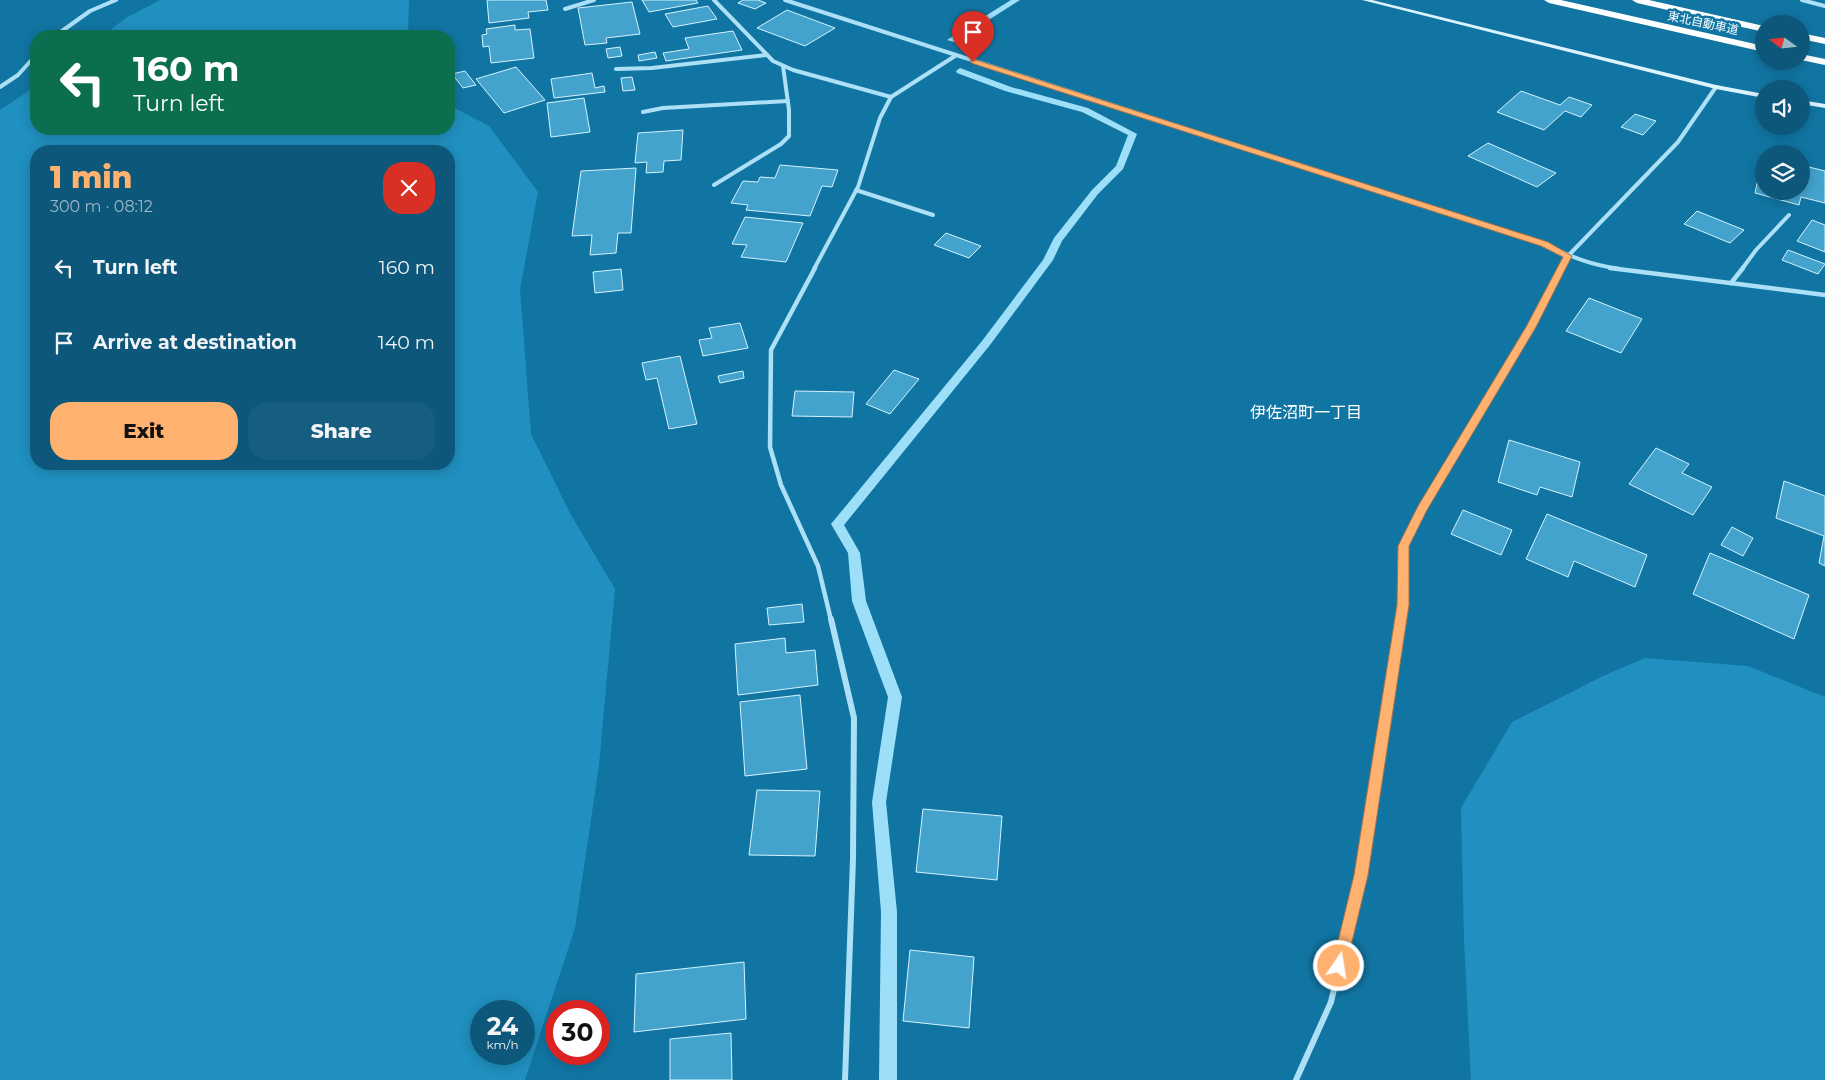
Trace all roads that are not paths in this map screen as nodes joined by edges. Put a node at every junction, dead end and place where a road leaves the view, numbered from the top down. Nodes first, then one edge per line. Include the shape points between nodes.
1 (116, 0) edge
2 (594, 0) edge
3 (714, 0) edge
4 (785, 0) edge
5 (1365, 0) edge
6 (1548, 0) edge
7 (1637, 0) edge
8 (1802, 0) edge
9 (1825, 6) edge
10 (565, 9) dead end
11 (1755, 27) edge
12 (63, 30) edge
13 (1810, 38) edge
14 (1825, 41) edge
15 (1755, 47) edge
16 (767, 55) junction
17 (955, 56) junction
18 (1810, 59) edge
19 (30, 62) edge
20 (1825, 62) edge
21 (783, 66) junction
22 (616, 69) dead end
23 (1716, 86) junction
24 (0, 87) edge
25 (1755, 94) edge
26 (891, 97) junction
27 (788, 101) junction
28 (1810, 104) edge
29 (1825, 106) edge
30 (643, 112) dead end
31 (714, 185) dead end
32 (856, 190) junction
33 (933, 215) dead end
34 (1789, 216) dead end
35 (1568, 256) junction
36 (1732, 283) junction
37 (1825, 295) edge
38 (845, 1080) edge
39 (1296, 1080) edge

1 - 12 street via 90,11
2 - 10 street
3 - 16 street
4 - 17 street
5 - 23 street
6 - 15 highway, 東北自動車道
7 - 11 highway, 東北自動車道
8 - 9 street
13 - 14 highway
16 - 21 street
16 - 22 street
17 - 26 street
17 - 35 street via 1544,244
18 - 20 highway
19 - 24 street
21 - 26 street
21 - 27 street
23 - 25 street
23 - 35 street via 1678,142
26 - 32 street via 880,118
27 - 30 street
27 - 31 street via 789,136
28 - 29 street
32 - 33 street
32 - 38 street via 771,350 769,401 770,447 781,485 818,566 854,718 853,859
34 - 36 street via 1756,250
35 - 36 street via 1596,266
35 - 39 street via 1531,327 1422,509 1404,546 1403,605 1361,875 1331,1002
36 - 37 street

